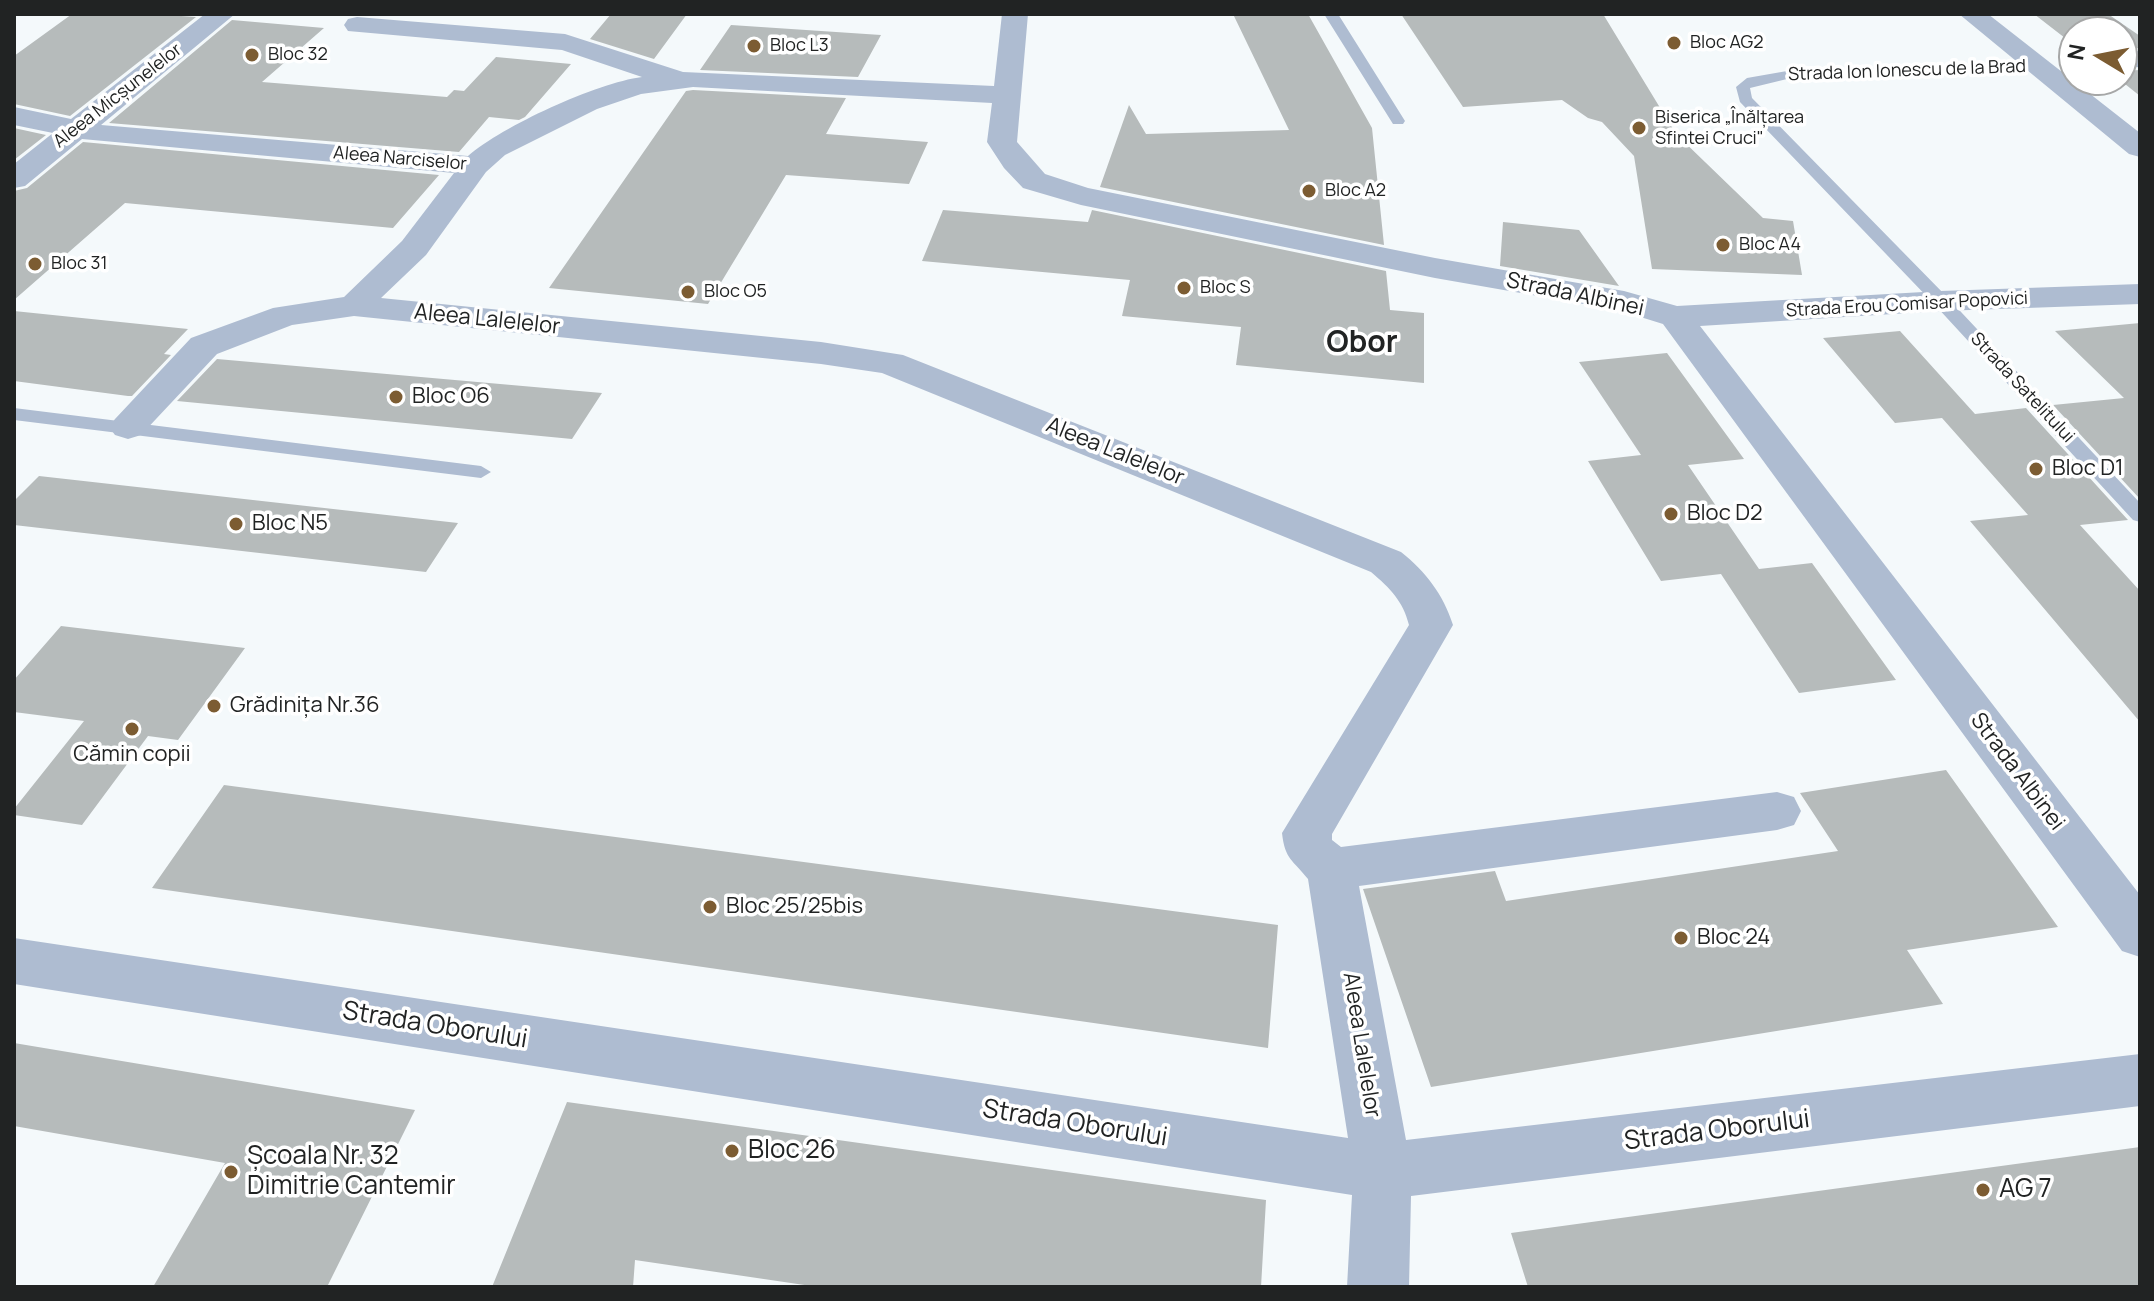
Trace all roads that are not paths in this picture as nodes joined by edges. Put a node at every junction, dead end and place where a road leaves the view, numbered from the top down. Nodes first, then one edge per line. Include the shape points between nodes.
1 (222, 14) edge
2 (1015, 14) edge
3 (1331, 14) edge
4 (1972, 14) edge
5 (357, 25) dead end
6 (2058, 64) edge
7 (2036, 66) junction
8 (679, 80) junction
9 (1743, 87) joint
10 (1007, 95) junction
11 (14, 116) edge
12 (1398, 121) dead end
13 (77, 129) junction
14 (2140, 148) edge
15 (475, 166) junction
16 (14, 179) edge
17 (2140, 294) edge
18 (1941, 301) junction
19 (354, 306) junction
20 (1675, 317) junction
21 (14, 414) edge
22 (128, 427) junction
23 (481, 472) dead end
24 (2140, 515) edge
25 (1777, 811) dead end
26 (1328, 869) junction
27 (2140, 935) edge
28 (14, 961) edge
29 (2140, 1080) edge
30 (1382, 1171) junction
31 (1378, 1287) edge

1 - 13 street, Aleea Micșunelelor
2 - 10 street, Strada Albinei
3 - 12 lane
4 - 7 street
5 - 8 street via 571,32
6 - 7 street, Strada Ion Ionescu de la Brad
7 - 9 lane, Strada Ion Ionescu de la Brad via 1787,75
7 - 14 street
8 - 10 street, Aleea Narciselor
8 - 15 street, Aleea Narciselor via 637,86 587,103 494,149
9 - 18 lane, Strada Satelitului via 1745,99
10 - 20 street, Strada Albinei via 1002,142 1034,181 1069,193 1624,301
11 - 13 street, Aleea Narciselor
13 - 15 street, Aleea Narciselor
13 - 16 street, Aleea Micșunelelor
15 - 19 street via 414,248
17 - 18 street, Strada Erou Comisar Popovici
18 - 20 street, Strada Erou Comisar Popovici
18 - 24 lane, Strada Satelitului
19 - 22 street, Aleea Lalelelor via 285,315 204,346
19 - 26 street, Aleea Lalelelor via 890,363 1386,562 1425,602 1431,625 1307,833 1309,850
20 - 27 street, Strada Albinei
21 - 22 lane
22 - 23 lane
25 - 26 street
26 - 30 street, Aleea Lalelelor
28 - 30 street, Strada Oborului
29 - 30 street, Strada Oborului
30 - 31 street, Aleea Lalelelor

